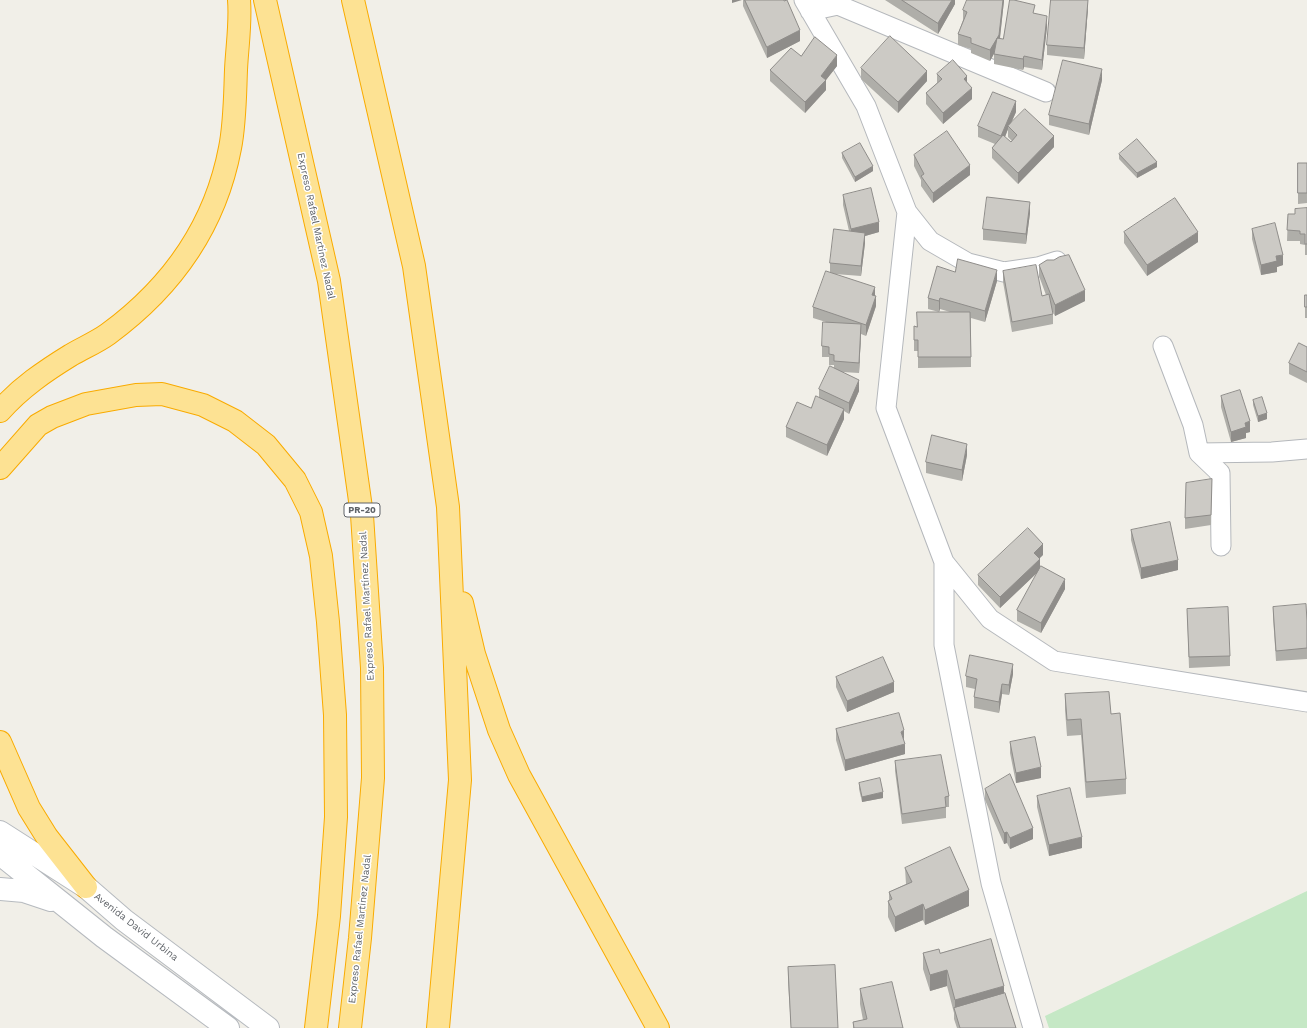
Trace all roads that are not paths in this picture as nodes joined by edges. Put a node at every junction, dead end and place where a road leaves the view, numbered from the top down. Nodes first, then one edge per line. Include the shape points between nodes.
1 (239, 0) edge
2 (265, 0) edge
3 (353, 0) edge
4 (807, 6) edge
5 (1046, 92) dead end
6 (907, 212) junction
7 (1056, 261) edge
8 (1163, 346) dead end
9 (0, 411) edge
10 (1307, 449) edge
11 (1199, 453) junction
12 (0, 468) edge
13 (1221, 546) dead end
14 (450, 553) junction
15 (944, 562) junction
16 (1307, 702) edge
17 (0, 742) edge
18 (0, 832) edge
19 (0, 854) edge
20 (86, 887) junction
21 (0, 889) edge
22 (71, 912) junction
23 (228, 1028) edge
24 (268, 1028) edge
25 (316, 1028) edge
26 (350, 1028) edge
27 (438, 1028) edge
28 (658, 1028) edge
29 (1033, 1028) edge

1 - 9 highway via 236,89 230,148 222,177 197,240 159,289 136,312 107,335 43,373 23,388
2 - 26 highway, Expreso Rafael Martínez Nadal / PR-20 via 330,281 362,515 372,668 373,778
3 - 14 highway via 414,266 448,507
4 - 5 street via 838,5
4 - 6 street via 866,106
6 - 7 street via 930,241 968,263 1004,272 1038,267
6 - 15 street via 886,408
8 - 11 street via 1193,424
10 - 11 street
11 - 13 street via 1220,473
12 - 25 highway via 38,425 52,417 86,404 136,395 162,394 203,405 235,421 266,445 295,480 311,512 321,556 335,715 336,817 329,916
14 - 27 highway via 460,780
14 - 28 highway via 474,654 502,737 520,775
15 - 16 street via 990,619 1054,661
15 - 29 street via 944,646 991,883
17 - 20 highway via 29,808 47,837
18 - 20 street, Avenida David Urbina
19 - 22 street
20 - 24 street, Avenida David Urbina via 124,920
21 - 22 street via 24,891 49,899
22 - 23 street

